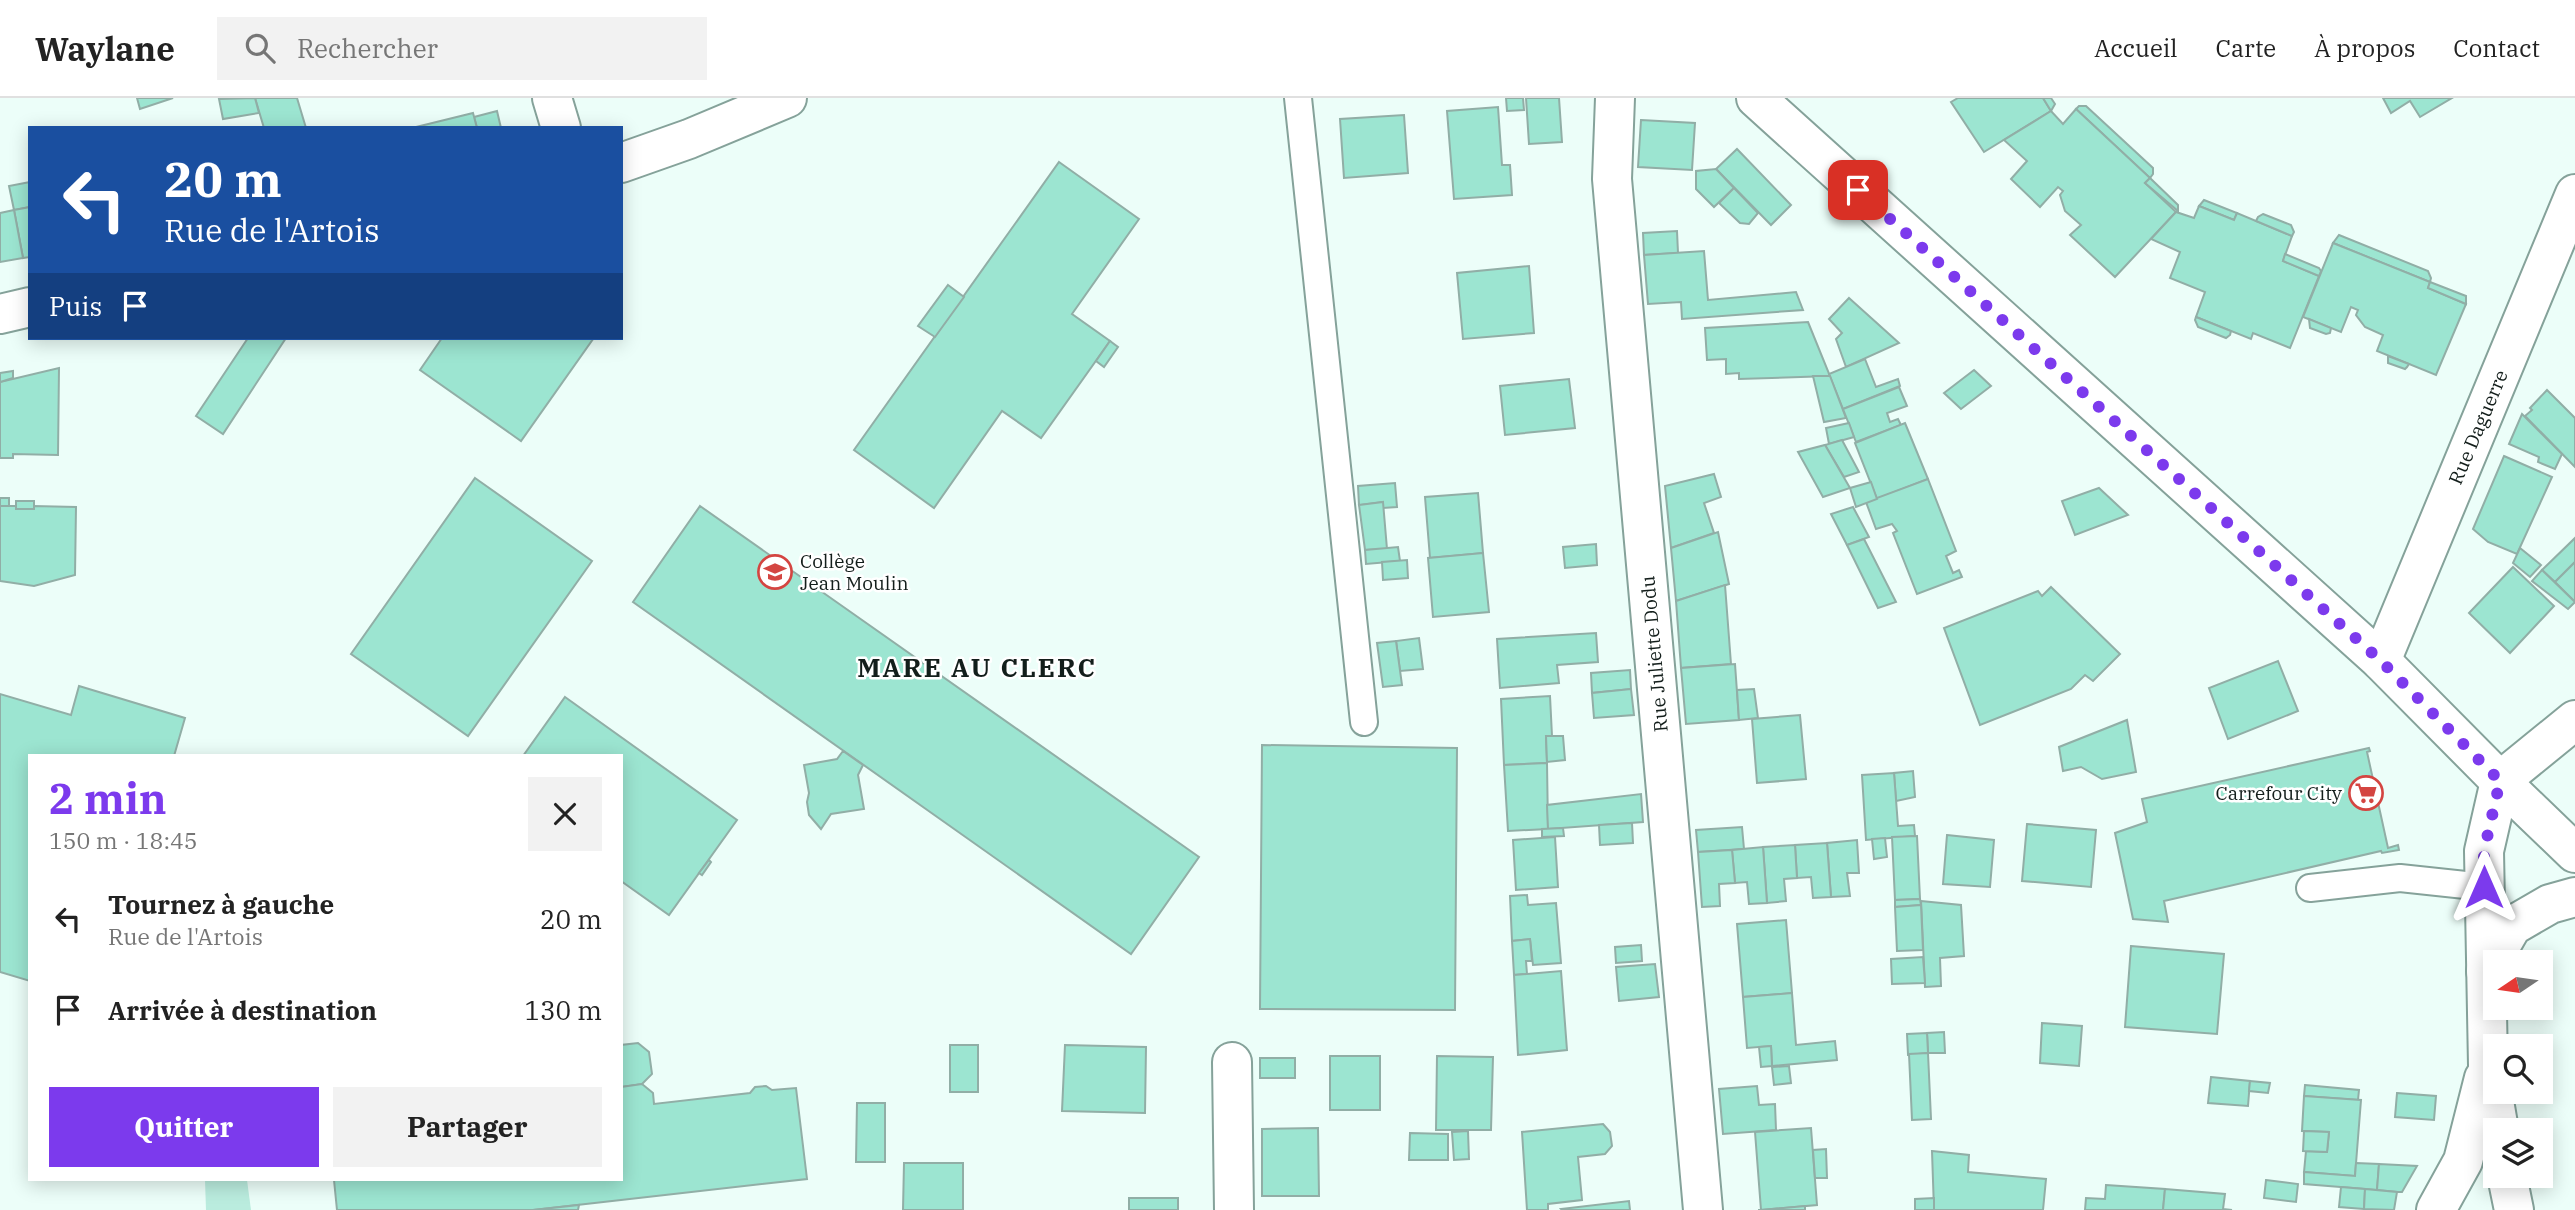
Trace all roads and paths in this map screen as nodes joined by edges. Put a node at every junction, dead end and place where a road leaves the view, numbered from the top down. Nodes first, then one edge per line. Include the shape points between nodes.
1 (552, 98) edge
2 (787, 98) edge
3 (1297, 98) edge
4 (1615, 98) edge
5 (1756, 98) edge
6 (560, 126) edge
7 (623, 162) edge
8 (2575, 194) edge
9 (28, 307) edge
10 (0, 314) edge
11 (2381, 661) junction
12 (2575, 720) edge
13 (1364, 722) dead end
14 (2500, 781) junction
15 (2575, 853) edge
16 (2484, 887) junction
17 (2310, 888) dead end
18 (2575, 897) edge
19 (2486, 950) edge
20 (2498, 950) edge
21 (1232, 1062) dead end
22 (2483, 1085) edge
23 (2509, 1188) edge
24 (1234, 1210) edge
25 (1703, 1210) edge
26 (2436, 1210) edge
27 (2514, 1210) edge

1 - 6 street
2 - 7 street
3 - 13 lane
4 - 25 street, Rue Juliette Dodu via 1612,179
5 - 11 street
8 - 11 street, Rue Daguerre
9 - 10 street
11 - 14 street
12 - 14 street
14 - 15 street
14 - 16 street via 2484,851
16 - 17 lane via 2400,878
16 - 19 street
18 - 20 street via 2550,904 2512,926
21 - 24 street
22 - 26 street via 2463,1161
23 - 27 street

